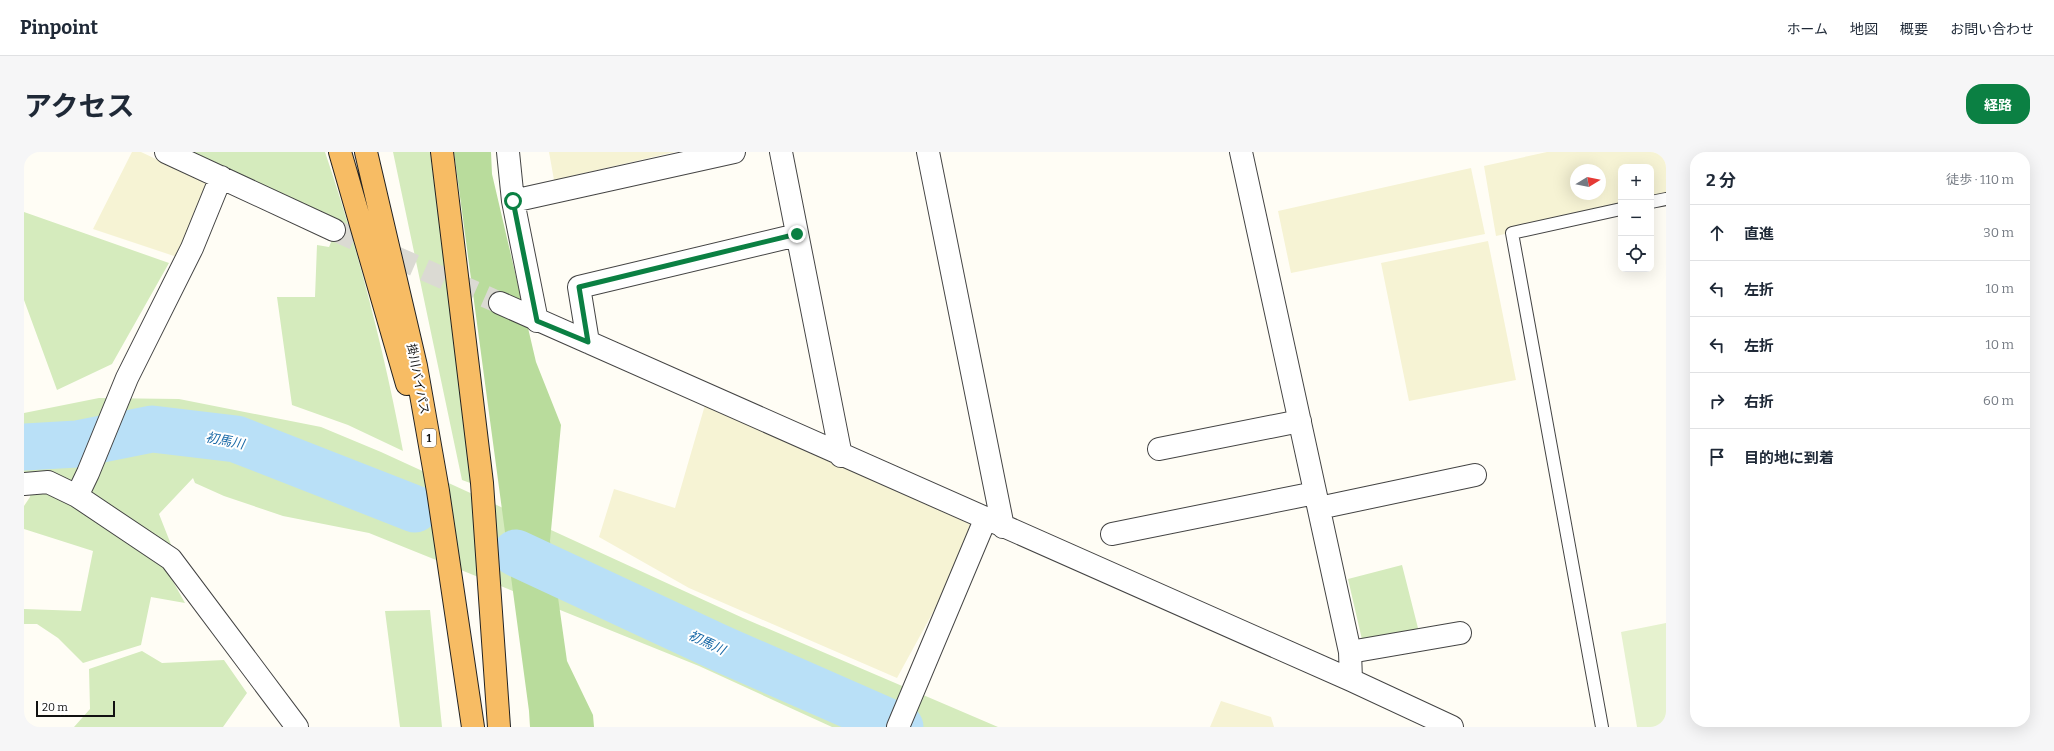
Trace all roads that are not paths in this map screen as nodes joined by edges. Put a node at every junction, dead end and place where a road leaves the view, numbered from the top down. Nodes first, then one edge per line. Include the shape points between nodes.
1 (166, 152) edge
2 (340, 152) edge
3 (366, 152) edge
4 (442, 152) edge
5 (508, 152) edge
6 (734, 152) edge
7 (780, 152) edge
8 (928, 152) edge
9 (1241, 152) edge
10 (221, 176) junction
11 (1666, 199) edge
12 (513, 201) junction
13 (1654, 201) edge
14 (1618, 210) edge
15 (334, 230) tunnel mouth
16 (797, 234) junction
17 (500, 303) tunnel mouth
18 (537, 321) junction
19 (588, 342) junction
20 (1300, 421) junction
21 (1159, 449) dead end
22 (841, 456) junction
23 (1475, 475) dead end
24 (82, 487) junction
25 (26, 488) edge
26 (438, 491) junction
27 (1317, 500) junction
28 (994, 524) junction
29 (1112, 534) dead end
30 (1460, 633) dead end
31 (1350, 652) junction
32 (1351, 680) junction
33 (297, 727) edge
34 (473, 727) edge
35 (499, 727) edge
36 (898, 727) edge
37 (1452, 727) edge
38 (1602, 727) edge

1 - 10 street
2 - 26 highway
3 - 26 highway, 掛川バイパス / 1 via 416,366
4 - 35 highway via 482,483
5 - 12 street
6 - 12 street
7 - 16 street
8 - 28 street
9 - 20 street
10 - 15 street
10 - 24 street via 192,248 127,378
11 - 13 lane
12 - 18 street
14 - 38 lane via 1512,233
16 - 19 street via 579,287
16 - 22 street
17 - 18 street
18 - 19 street
19 - 22 street
20 - 21 street
20 - 27 street
22 - 28 street
23 - 27 street
24 - 25 street via 48,482
24 - 33 street via 171,559
26 - 34 highway, 掛川バイパス / 1
27 - 29 street
27 - 31 street
28 - 32 street
28 - 36 street
30 - 31 street
31 - 32 street
32 - 37 street

